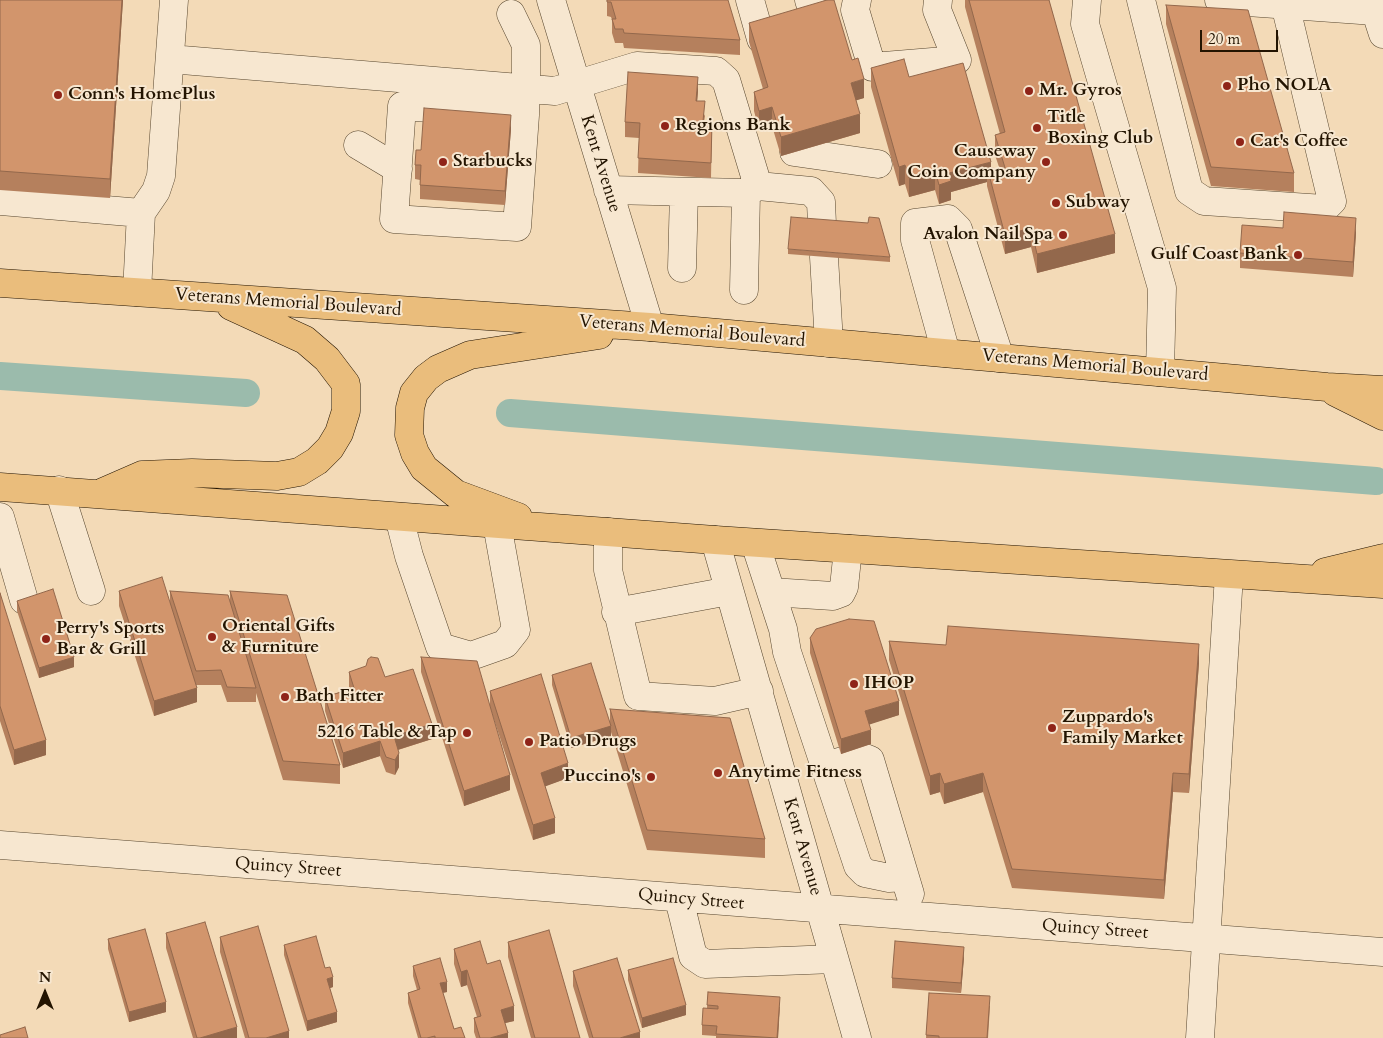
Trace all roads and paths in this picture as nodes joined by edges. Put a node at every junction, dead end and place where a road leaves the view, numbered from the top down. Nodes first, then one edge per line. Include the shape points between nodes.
1 (174, 0) edge
2 (551, 0) edge
3 (750, 0) edge
4 (857, 0) edge
5 (938, 0) edge
6 (1087, 0) edge
7 (1140, 0) edge
8 (1219, 0) edge
9 (1285, 4) junction
10 (511, 14) dead end
11 (1377, 15) edge
12 (761, 39) edge
13 (170, 59) junction
14 (576, 84) junction
15 (526, 88) junction
16 (525, 115) junction
17 (401, 127) junction
18 (794, 152) edge
19 (878, 164) dead end
20 (398, 169) junction
21 (608, 190) junction
22 (752, 190) junction
23 (684, 192) junction
24 (0, 201) edge
25 (141, 212) junction
26 (822, 224) edge
27 (824, 257) edge
28 (682, 268) dead end
29 (0, 283) edge
30 (744, 290) dead end
31 (137, 292) junction
32 (212, 297) junction
33 (650, 327) junction
34 (829, 343) junction
35 (946, 353) junction
36 (1000, 358) junction
37 (1160, 372) junction
38 (1326, 387) junction
39 (1383, 390) edge
40 (1383, 416) edge
41 (0, 487) edge
42 (59, 490) junction
43 (99, 494) junction
44 (0, 517) edge
45 (399, 517) junction
46 (497, 524) junction
47 (550, 528) junction
48 (608, 532) junction
49 (715, 540) junction
50 (755, 543) junction
51 (848, 549) junction
52 (1383, 558) edge
53 (1229, 575) junction
54 (1294, 580) junction
55 (1383, 584) edge
56 (91, 591) dead end
57 (729, 591) junction
58 (771, 592) junction
59 (24, 600) edge
60 (616, 612) junction
61 (759, 690) junction
62 (826, 766) junction
63 (0, 845) edge
64 (905, 877) junction
65 (679, 899) junction
66 (820, 910) junction
67 (917, 917) junction
68 (1207, 939) junction
69 (1383, 952) edge
70 (834, 959) junction
71 (857, 1038) edge
72 (1200, 1038) edge

1 - 13 street
2 - 14 street, Kent Avenue
3 - 12 street
4 - 5 street via 855,10 872,67 957,60 937,10
6 - 37 street via 1085,24 1162,288
7 - 9 street via 1189,191 1204,201 1324,209 1332,201
8 - 9 street
9 - 11 street
10 - 15 street via 526,45
13 - 15 street
13 - 25 street via 161,176 156,191
14 - 15 street via 555,91
14 - 21 street, Kent Avenue
14 - 22 street via 637,66 716,71 726,80
15 - 16 street
16 - 17 street via 402,106
16 - 20 street via 517,228 394,219
17 - 20 street
17 - 20 street via 358,145
18 - 19 street
21 - 23 street
21 - 33 street, Kent Avenue
22 - 23 street
22 - 26 street via 811,191 821,202
22 - 30 street
23 - 28 street
24 - 25 street
25 - 31 street
27 - 34 street
29 - 31 main road, Veterans Memorial Boulevard
31 - 32 main road, Veterans Memorial Boulevard
32 - 33 main road, Veterans Memorial Boulevard
32 - 43 main road via 305,340 327,359 346,384 346,411 339,433 317,461 299,472 277,476 142,475
33 - 34 main road, Veterans Memorial Boulevard
33 - 47 main road via 470,355 438,369 414,393 409,435 424,468 456,494
34 - 35 main road, Veterans Memorial Boulevard
35 - 36 main road, Veterans Memorial Boulevard
35 - 36 street via 915,240 915,223 948,218 958,229
36 - 37 main road, Veterans Memorial Boulevard
37 - 38 main road, Veterans Memorial Boulevard
38 - 39 main road, Veterans Memorial Boulevard
38 - 40 main road
41 - 42 main road
42 - 43 main road
42 - 56 street
43 - 45 main road
44 - 59 street
45 - 46 main road
45 - 46 street via 440,647 471,656 505,644 516,630
46 - 47 main road
47 - 48 main road
48 - 49 main road
48 - 60 street via 608,570
49 - 50 main road
49 - 57 street, Kent Avenue
50 - 51 main road
50 - 58 street
51 - 53 main road
51 - 58 street via 841,593 833,596
52 - 54 main road
53 - 54 main road
53 - 68 street
54 - 55 main road
57 - 60 street
57 - 61 street, Kent Avenue
58 - 62 street via 787,652
60 - 61 street via 638,696 715,701
61 - 66 street, Kent Avenue
62 - 64 street via 858,866 865,873 889,878
62 - 64 street via 860,756 870,760
63 - 65 street, Quincy Street
64 - 67 street
65 - 66 street, Quincy Street
65 - 70 street via 693,956 705,964
66 - 67 street, Quincy Street
66 - 70 street, Kent Avenue
67 - 68 street, Quincy Street
68 - 69 street, Quincy Street
68 - 72 street
70 - 71 street, Kent Avenue

